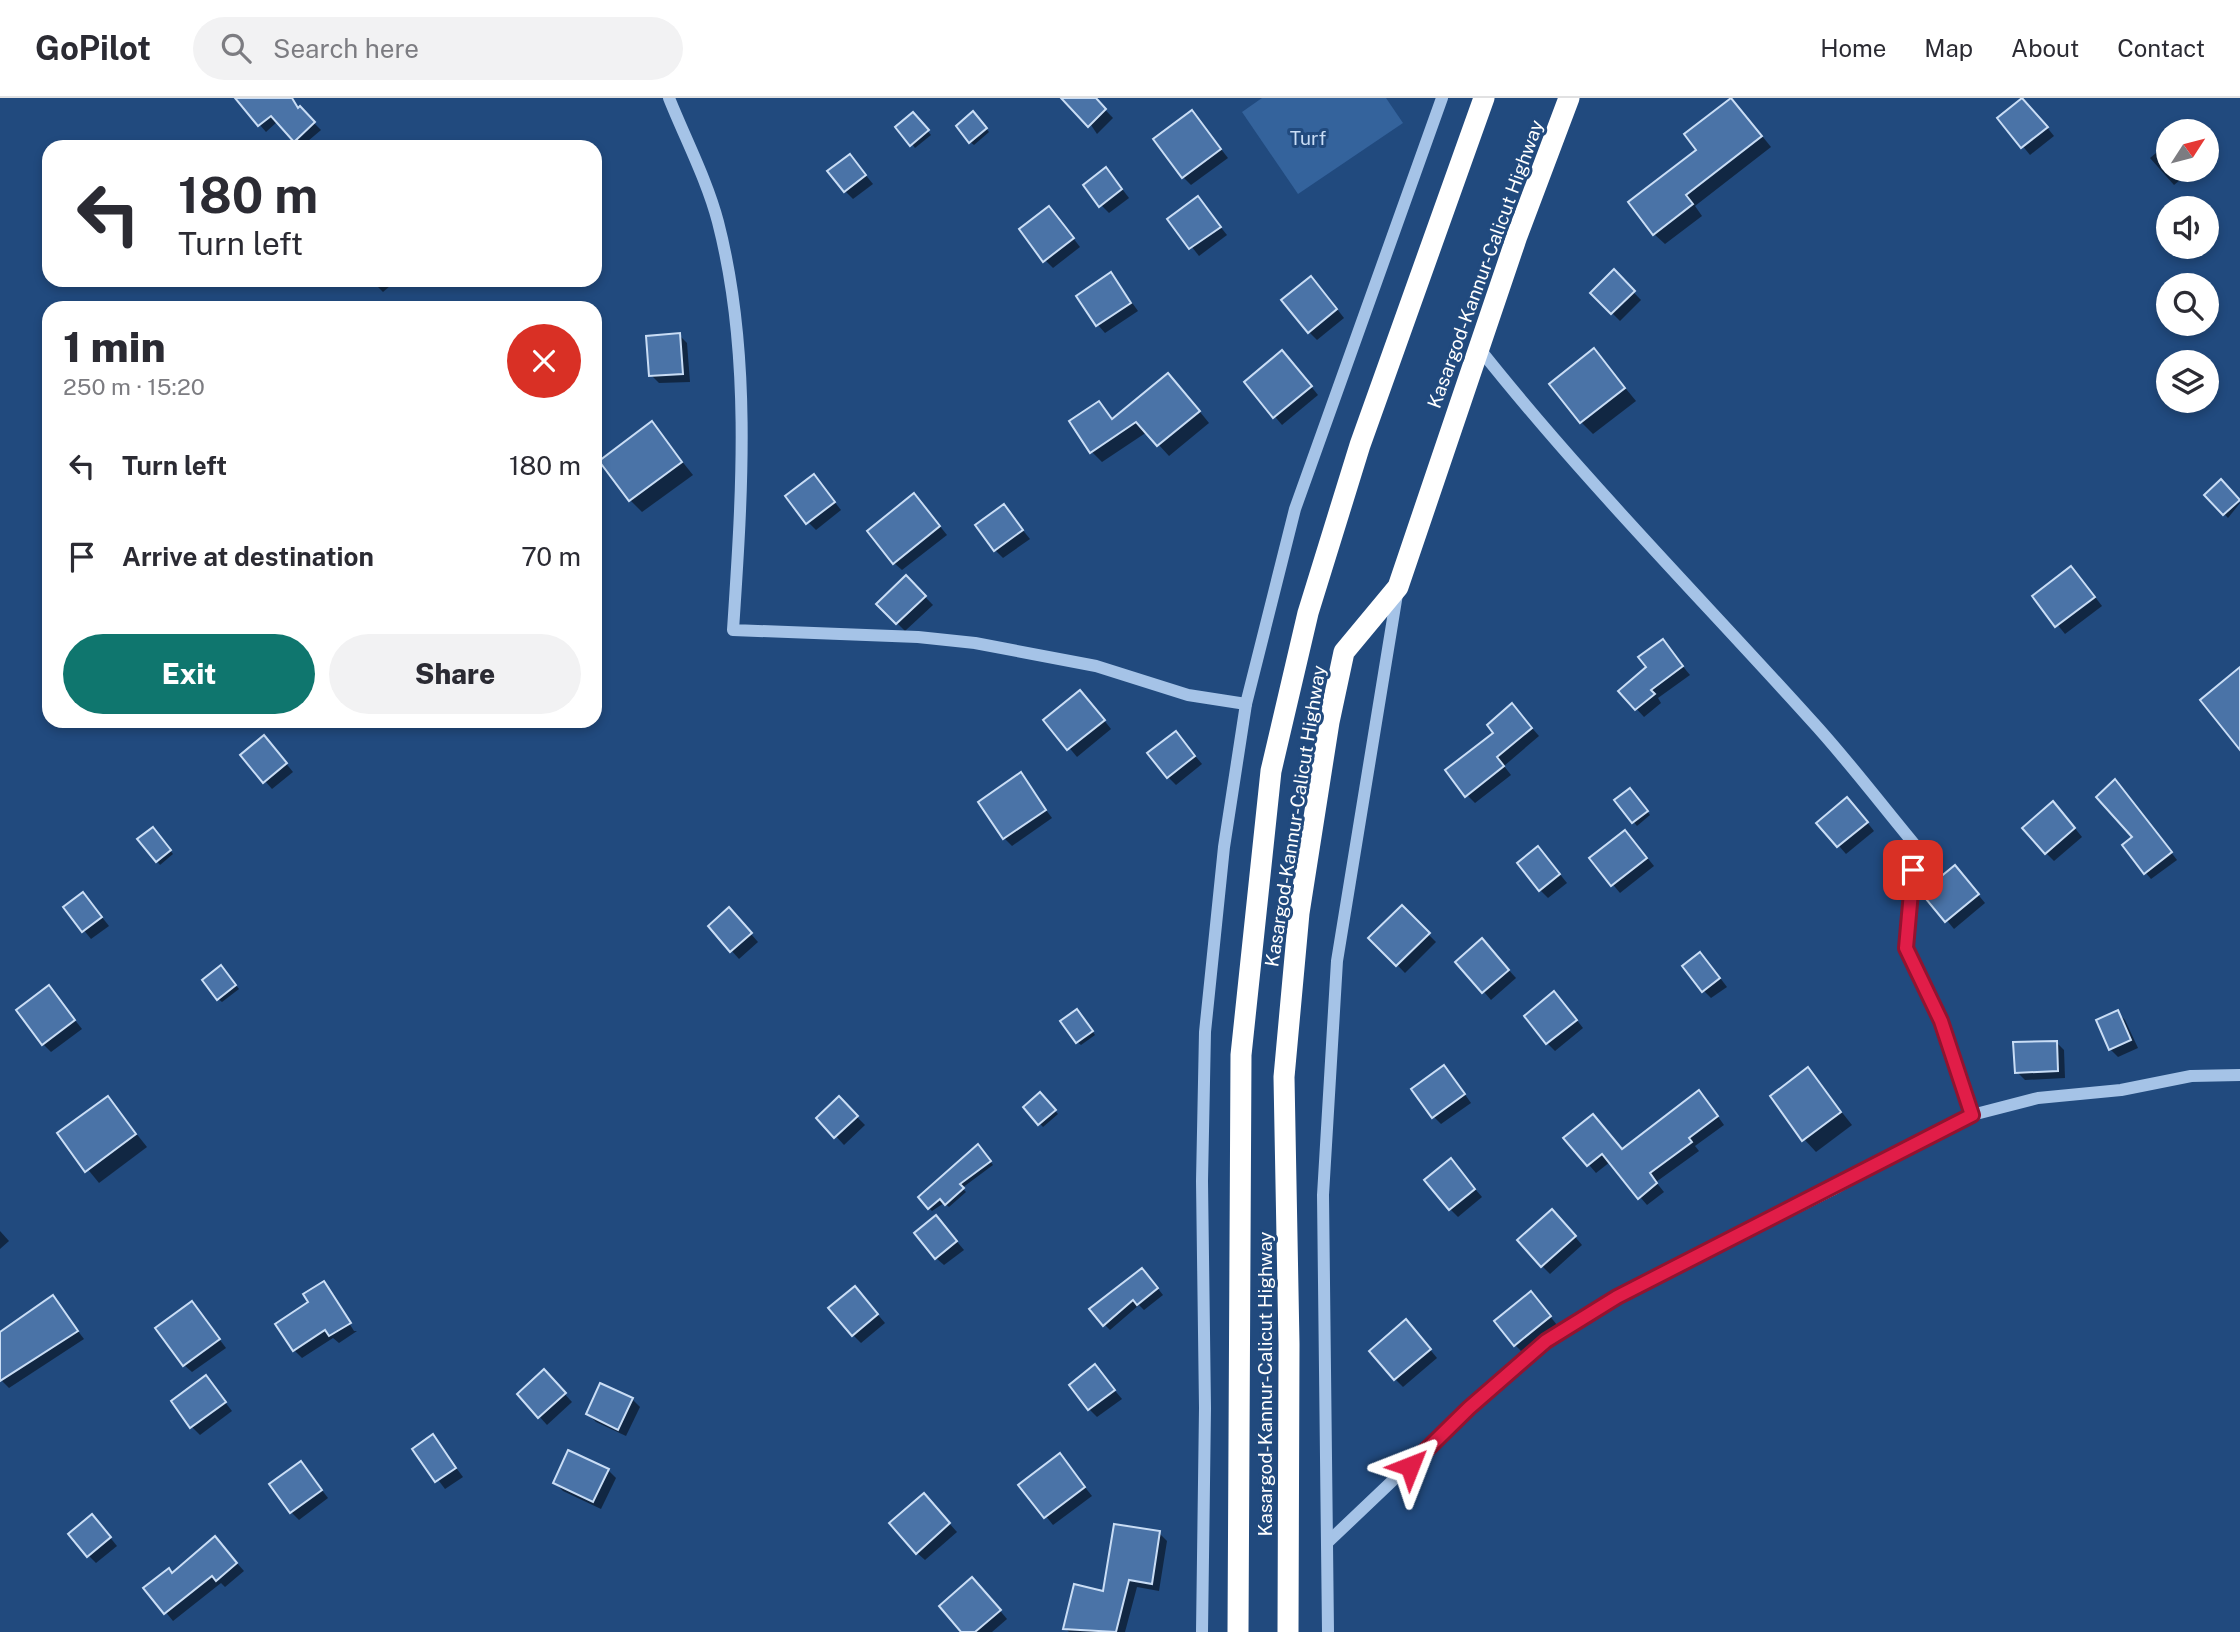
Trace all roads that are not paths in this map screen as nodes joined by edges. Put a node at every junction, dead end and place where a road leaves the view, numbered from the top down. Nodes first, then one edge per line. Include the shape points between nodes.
1 (668, 98) edge
2 (1442, 98) edge
3 (1484, 98) edge
4 (1569, 98) edge
5 (1478, 347) junction
6 (1398, 587) junction
7 (1246, 704) junction
8 (2240, 1074) edge
9 (1972, 1115) junction
10 (1327, 1542) junction
11 (1202, 1632) edge
12 (1238, 1632) edge
13 (1288, 1632) edge
14 (1328, 1632) edge

1 - 7 street via 718,220 733,308 741,403 741,483 733,630 975,643 1096,666 1188,695
2 - 7 street via 1295,509
3 - 12 highway, Kasargod-Kannur-Calicut Highway via 1360,444 1308,613 1271,771 1241,1055
4 - 5 highway, Kasargod-Kannur-Calicut Highway
5 - 6 highway, Kasargod-Kannur-Calicut Highway
5 - 9 street via 1702,605 1811,720 1915,845 1906,948 1941,1021
6 - 10 street via 1337,961 1323,1195
6 - 13 highway, Kasargod-Kannur-Calicut Highway via 1344,652 1299,913 1284,1077
7 - 11 street via 1224,847 1205,1032
8 - 9 street via 2191,1076 2121,1090 2038,1098
9 - 10 street via 1617,1297 1546,1341
10 - 14 street

